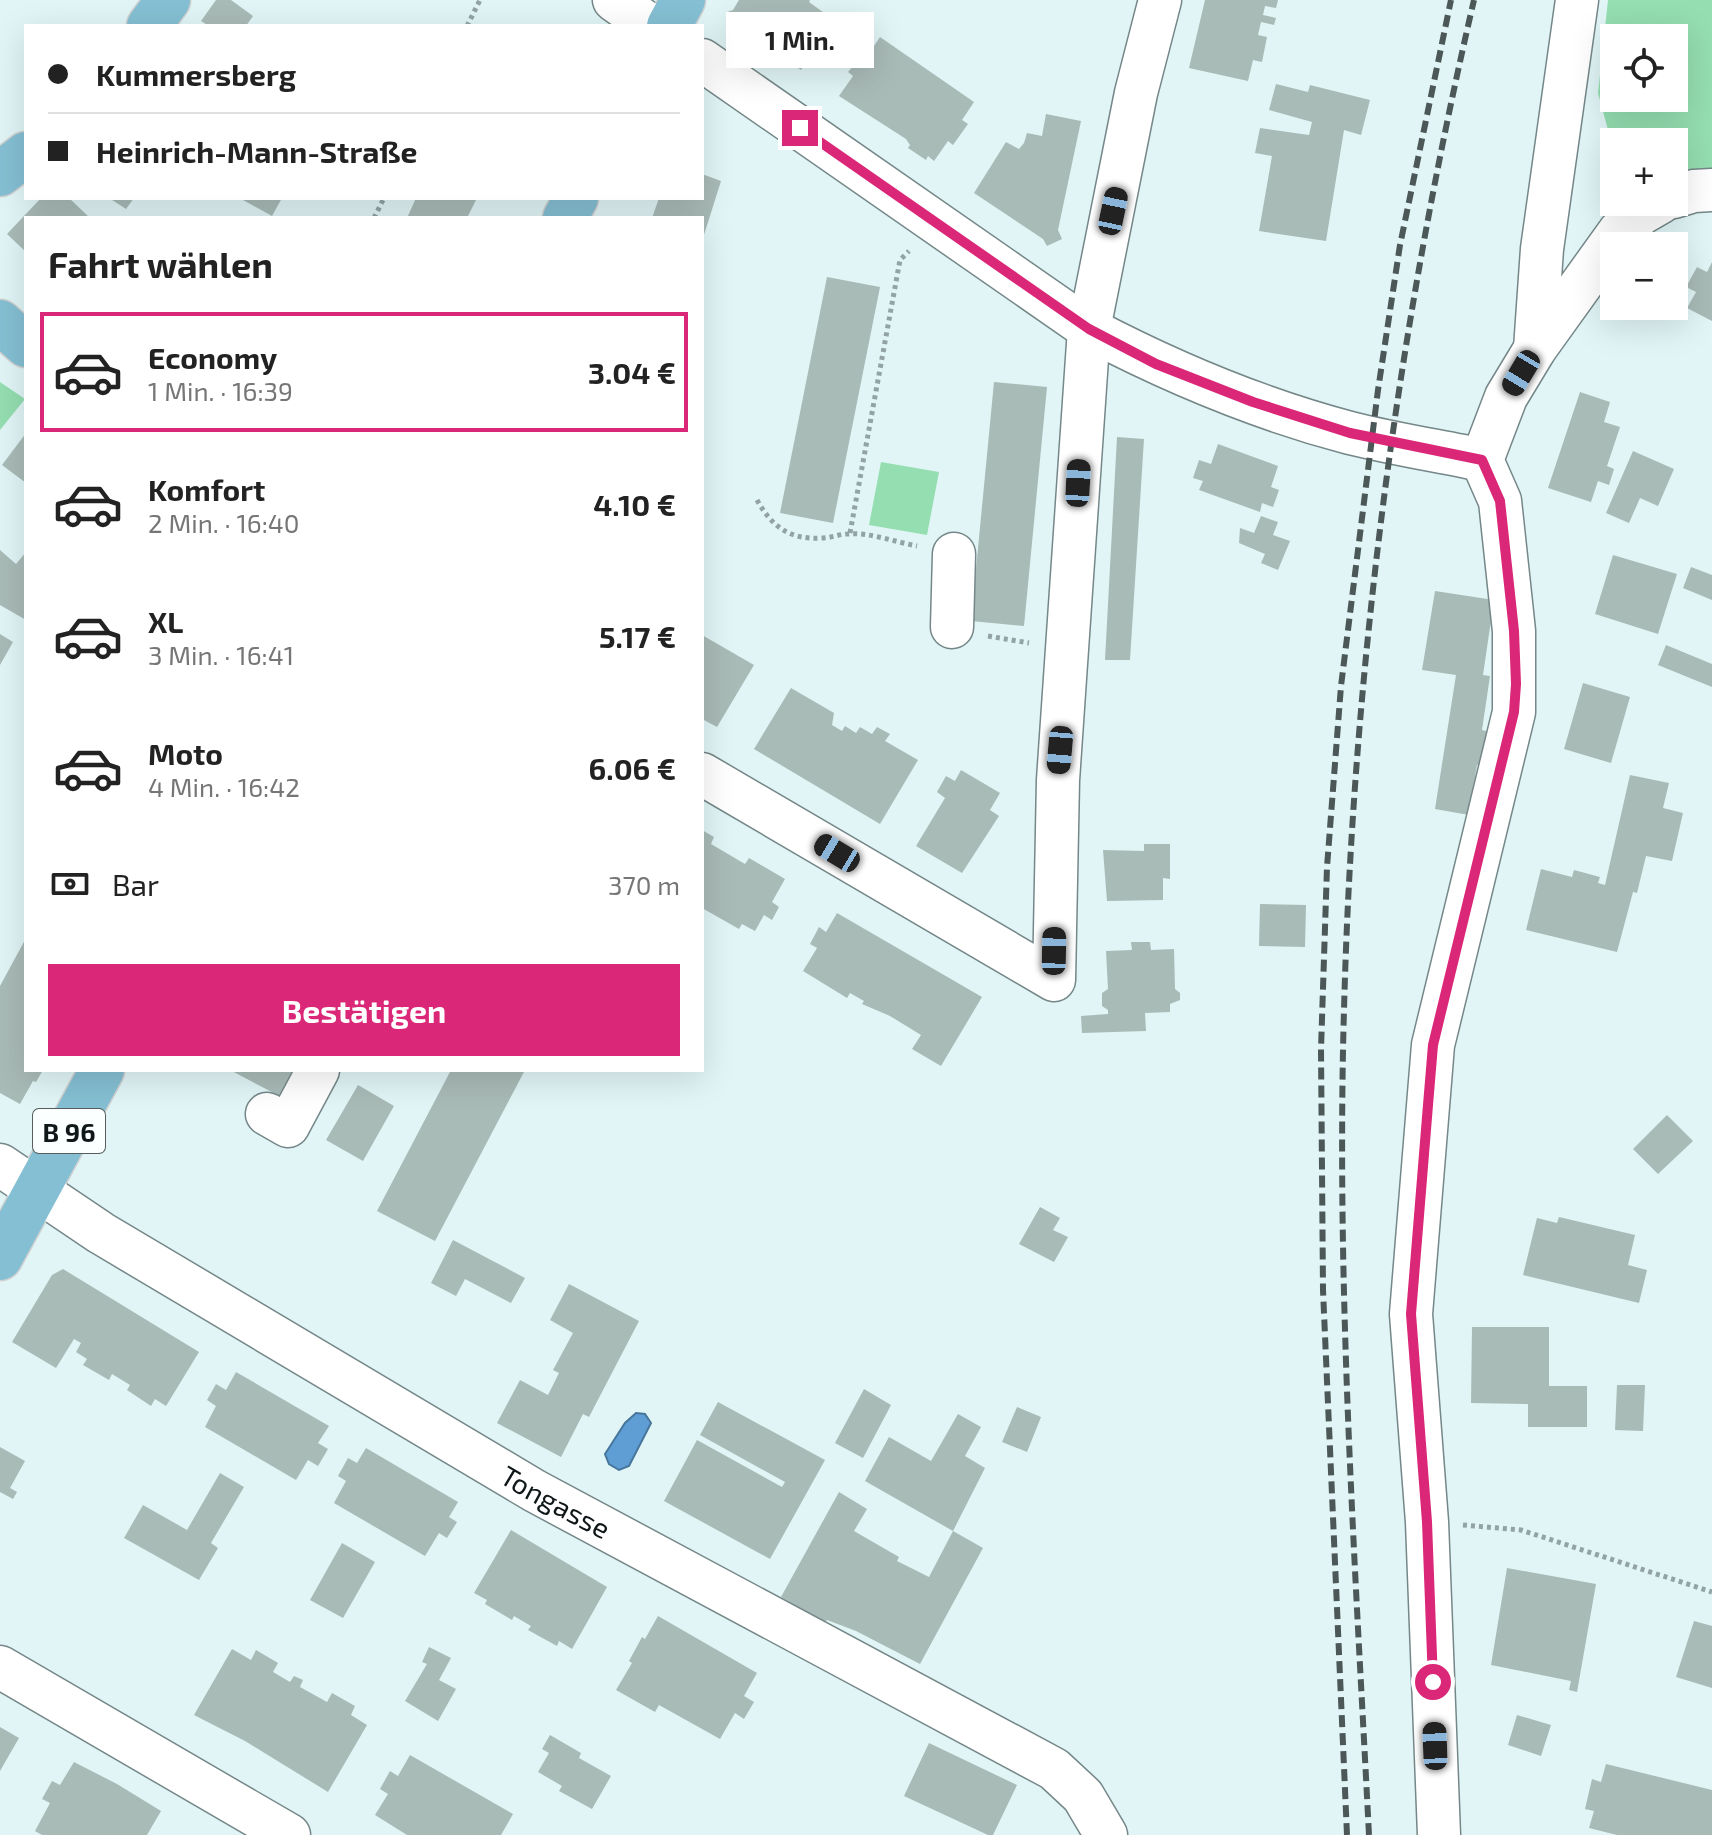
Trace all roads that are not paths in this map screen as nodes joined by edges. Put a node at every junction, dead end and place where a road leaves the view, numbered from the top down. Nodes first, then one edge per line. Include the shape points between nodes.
1 (168, 0) edge
2 (614, 0) edge
3 (683, 0) edge
4 (1160, 0) edge
5 (1577, 0) edge
6 (150, 24) edge
7 (648, 24) edge
8 (670, 24) edge
9 (704, 62) edge
10 (24, 156) edge
11 (0, 174) edge
12 (1712, 190) edge
13 (1688, 193) edge
14 (1638, 216) edge
15 (0, 322) edge
16 (1089, 329) junction
17 (24, 343) edge
18 (1535, 349) junction
19 (1482, 460) junction
20 (954, 554) road end
21 (952, 627) road end
22 (704, 775) edge
23 (101, 1072) edge
24 (317, 1072) edge
25 (267, 1114) dead end
26 (0, 1165) edge
27 (36, 1191) junction
28 (0, 1258) edge
29 (0, 1667) edge
30 (289, 1835) edge
31 (1106, 1835) edge
32 (1439, 1835) edge

1 - 6 main road
2 - 7 street
3 - 8 main road
4 - 16 street
5 - 18 street via 1542,249
9 - 16 street via 920,232
10 - 11 main road
12 - 13 street
14 - 18 street via 1619,232
15 - 17 main road
16 - 19 street via 1183,376 1253,402 1350,433
16 - 22 street via 1058,780 1054,980
18 - 19 street via 1506,397
19 - 32 street via 1500,501 1514,631 1514,712 1433,1045 1411,1314 1427,1522
20 - 21 street
23 - 27 main road, B 96
24 - 25 street via 288,1126
26 - 27 street, Tongasse
27 - 28 main road, B 96
27 - 31 street, Tongasse via 535,1491 1054,1769 1083,1796
29 - 30 street

